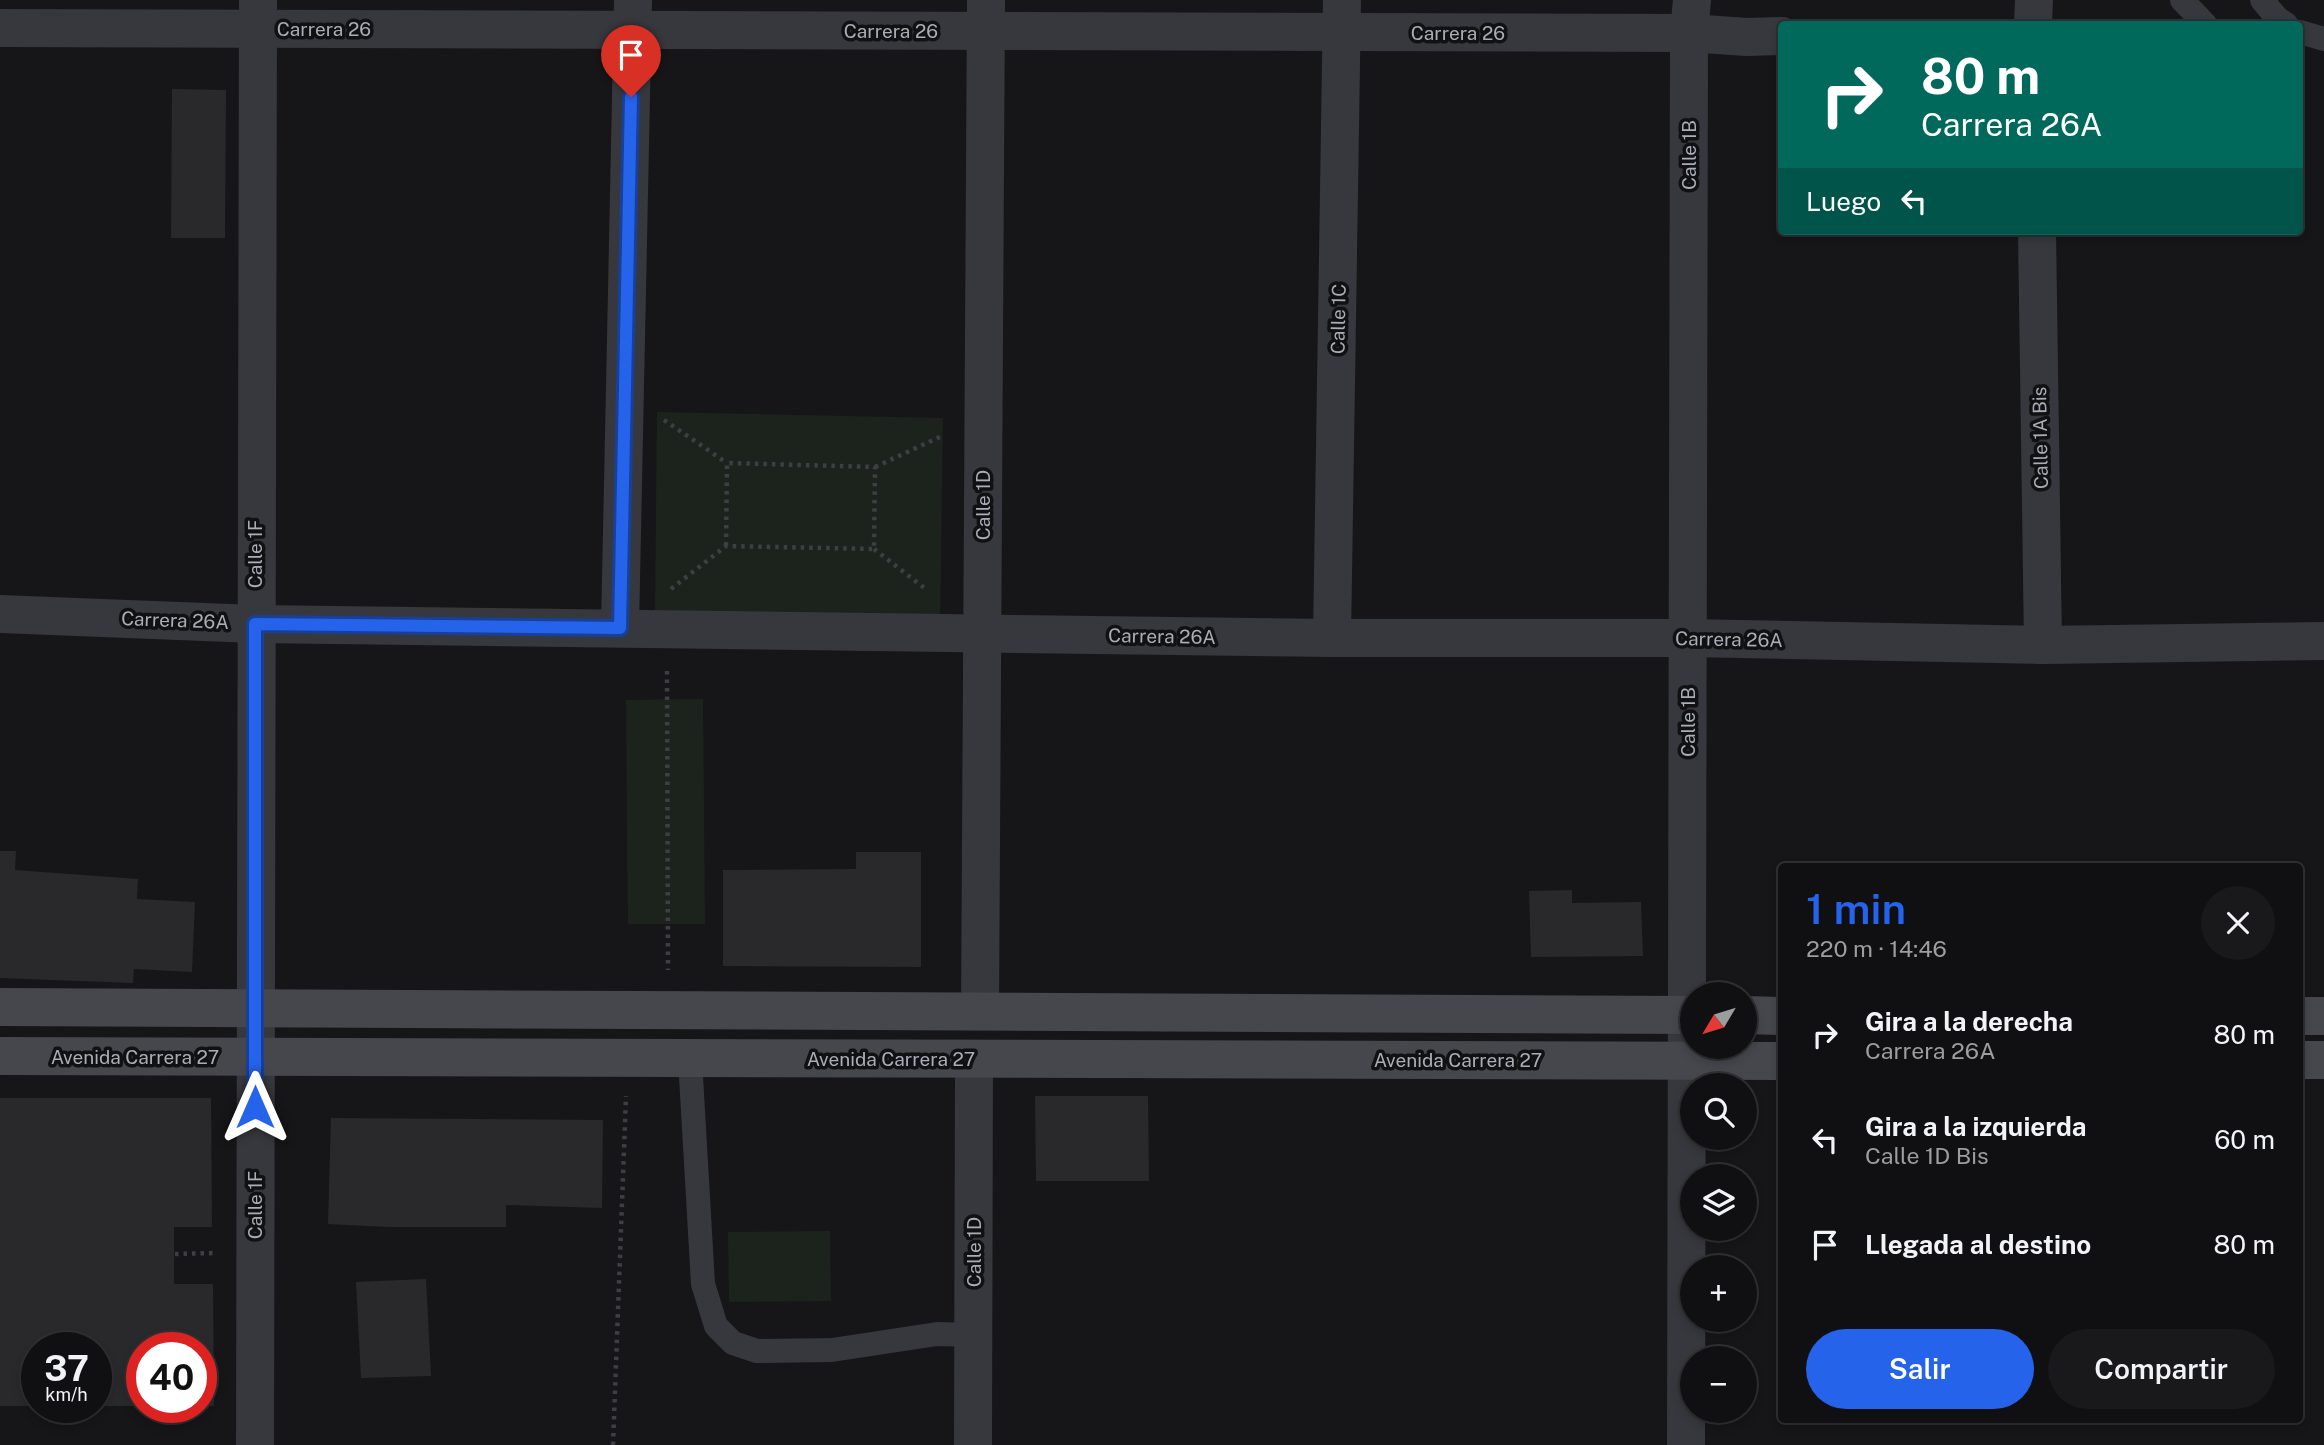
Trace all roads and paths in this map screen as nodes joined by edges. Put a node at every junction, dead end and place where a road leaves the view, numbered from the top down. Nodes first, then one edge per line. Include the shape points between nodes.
1 (2034, 0) edge
2 (2182, 0) edge
3 (2262, 0) edge
4 (258, 14) edge
5 (632, 15) edge
6 (985, 16) edge
7 (1343, 16) edge
8 (1690, 16) edge
9 (2033, 21) edge
10 (2202, 21) edge
11 (2281, 21) edge
12 (0, 28) edge
13 (2303, 33) edge
14 (1778, 36) edge
15 (2324, 40) edge
16 (2303, 44) edge
17 (2037, 235) edge
18 (625, 392) junction
19 (983, 416) junction
20 (727, 463) junction
21 (875, 467) junction
22 (0, 614) edge
23 (255, 624) junction
24 (620, 628) junction
25 (669, 628) junction
26 (983, 633) junction
27 (1332, 638) junction
28 (1688, 638) junction
29 (2324, 641) edge
30 (2043, 645) junction
31 (1689, 982) edge
32 (0, 1007) edge
33 (255, 1008) junction
34 (668, 1009) junction
35 (980, 1010) junction
36 (1680, 1015) edge
37 (1757, 1015) edge
38 (1778, 1016) edge
39 (2303, 1016) edge
40 (2324, 1016) edge
41 (0, 1056) edge
42 (255, 1057) junction
43 (628, 1059) junction
44 (690, 1059) junction
45 (974, 1060) junction
46 (2303, 1060) edge
47 (2324, 1060) edge
48 (1686, 1061) junction
49 (1778, 1061) edge
50 (226, 1253) dead end
51 (175, 1254) dead end
52 (974, 1335) junction
53 (255, 1445) edge
54 (613, 1445) edge
55 (973, 1445) edge
56 (1686, 1445) edge

1 - 9 street
2 - 10 lane
3 - 11 lane
4 - 5 street, Carrera 26
4 - 12 street, Carrera 26
4 - 23 street, Calle 1F
5 - 6 street, Carrera 26
5 - 18 street
6 - 7 street, Carrera 26
6 - 19 street, Calle 1D
7 - 8 street, Carrera 26
7 - 27 street, Calle 1C
8 - 14 street, Carrera 26 via 1747,37
8 - 28 street, Calle 1B
13 - 15 lane
15 - 16 lane
17 - 30 street, Calle 1A Bis
18 - 20 path
18 - 24 street
19 - 21 path
19 - 26 street, Calle 1D
20 - 21 path
20 - 21 path via 726,546 739,547 874,550
22 - 23 street, Carrera 26A
23 - 24 street, Carrera 26A
23 - 33 street, Calle 1F
24 - 25 street, Carrera 26A
25 - 26 street, Carrera 26A
25 - 34 path
26 - 27 street, Carrera 26A
26 - 35 street, Calle 1D
27 - 28 street, Carrera 26A
28 - 30 street, Carrera 26A
28 - 31 street, Calle 1B
29 - 30 street, Carrera 26A
32 - 33 main road
33 - 34 main road
33 - 42 street, Calle 1F
34 - 35 main road
35 - 36 main road
37 - 38 main road
39 - 40 main road
41 - 42 main road, Avenida Carrera 27
42 - 43 main road, Avenida Carrera 27
42 - 53 street, Calle 1F
43 - 44 main road, Avenida Carrera 27
43 - 54 path
44 - 45 main road, Avenida Carrera 27
44 - 52 lane via 702,1284 716,1326 733,1343 757,1351 832,1350 937,1334
45 - 48 main road, Avenida Carrera 27
45 - 52 street, Calle 1D
46 - 47 main road
48 - 49 main road, Avenida Carrera 27
48 - 56 street, Calle 1B
50 - 51 path
52 - 55 street, Calle 1D

